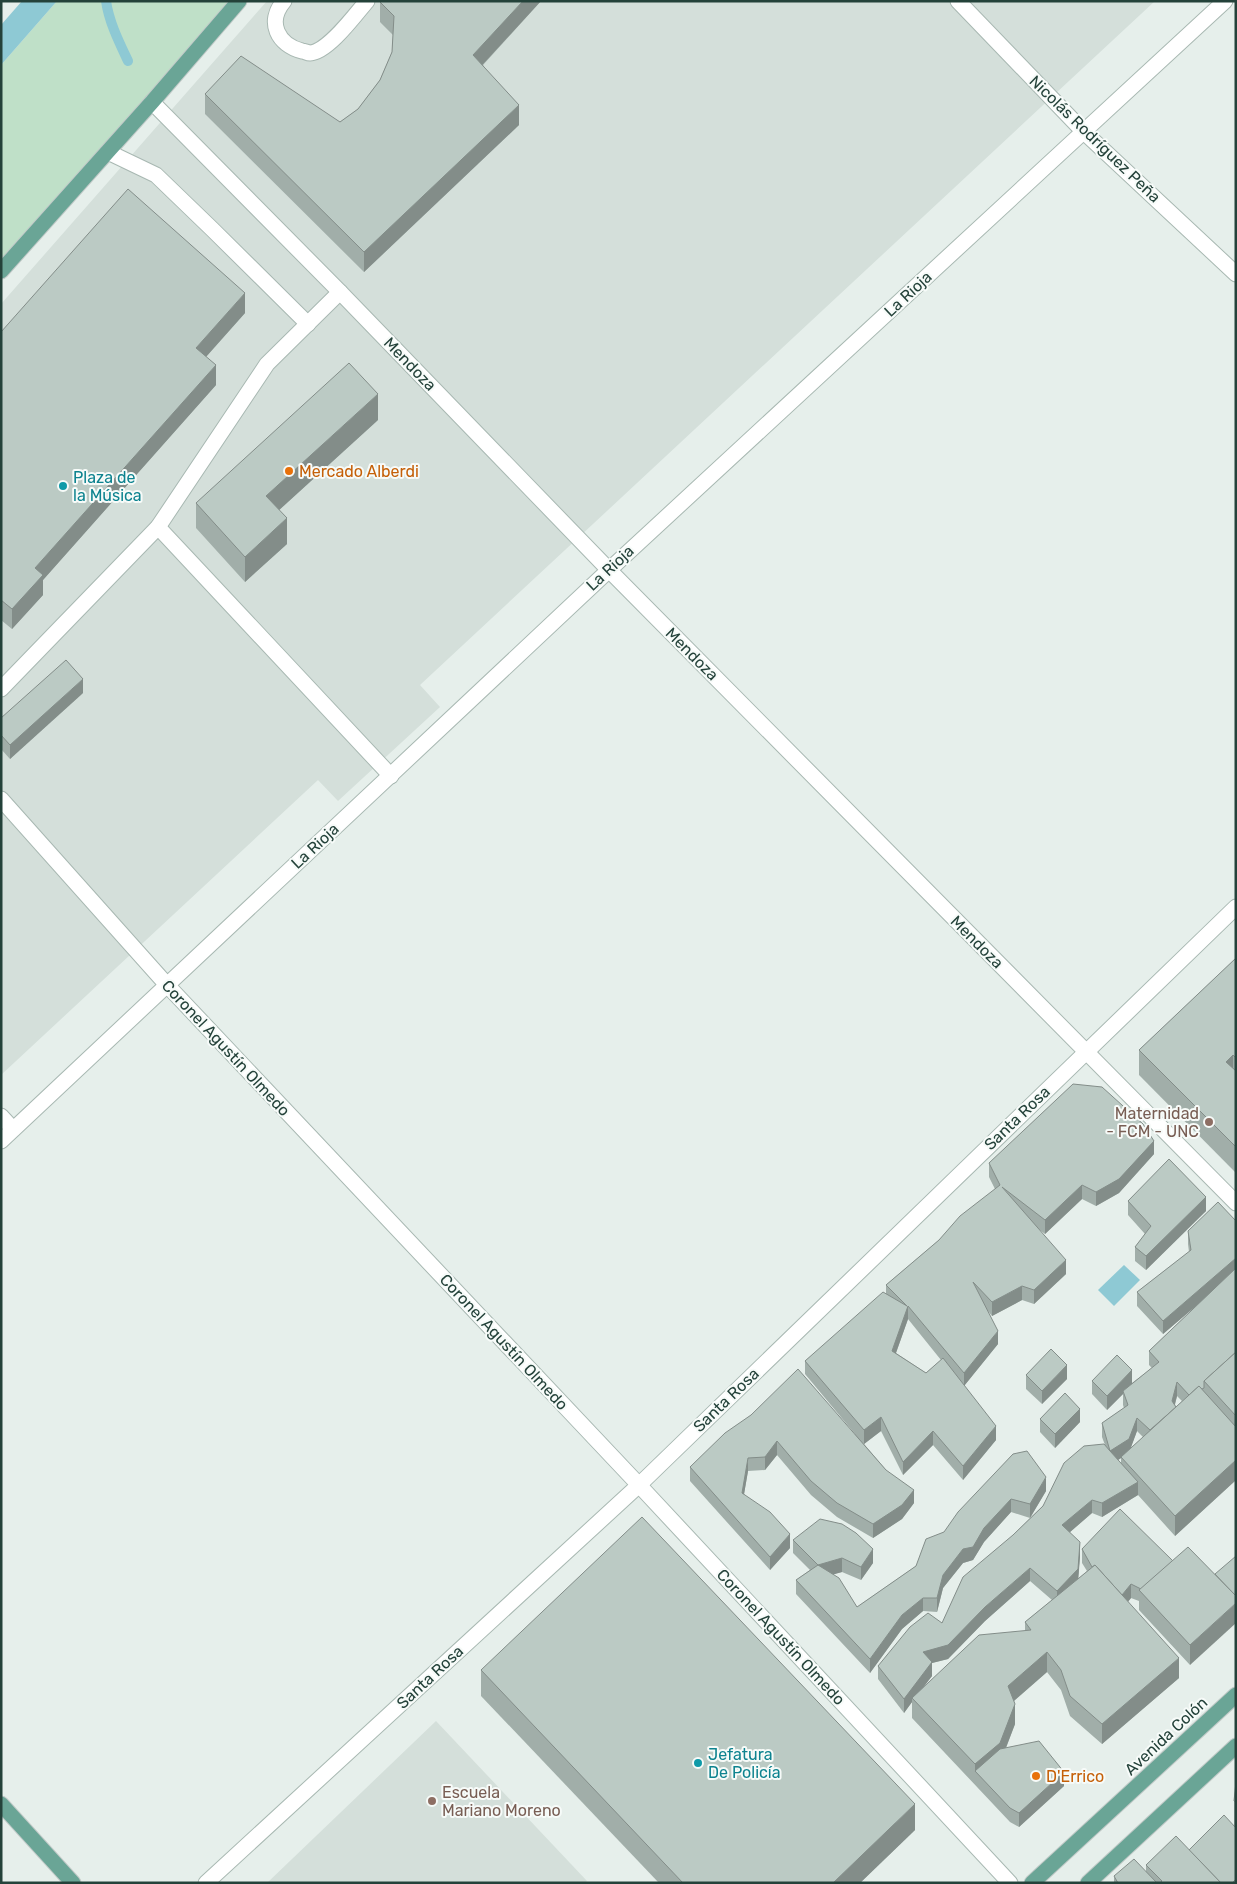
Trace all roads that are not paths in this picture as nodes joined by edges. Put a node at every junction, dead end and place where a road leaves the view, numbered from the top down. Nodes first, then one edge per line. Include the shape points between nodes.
1 (239, 1) edge
2 (284, 1) edge
3 (367, 1) edge
4 (958, 1) edge
5 (1225, 1) edge
6 (152, 102) junction
7 (1084, 132) junction
8 (108, 152) junction
9 (1, 271) edge
10 (1236, 274) edge
11 (340, 292) junction
12 (308, 324) junction
13 (158, 527) junction
14 (609, 570) junction
15 (1, 689) edge
16 (391, 776) junction
17 (1, 799) edge
18 (1236, 906) edge
19 (167, 985) junction
20 (1086, 1052) junction
21 (1, 1116) edge
22 (14, 1129) junction
23 (1, 1141) edge
24 (1236, 1203) edge
25 (639, 1484) junction
26 (1236, 1695) edge
27 (1236, 1746) edge
28 (1, 1804) edge
29 (73, 1883) edge
30 (206, 1883) edge
31 (1010, 1883) edge
32 (1032, 1883) edge
33 (1088, 1883) edge

1 - 6 main road
2 - 3 street via 275,23 279,38 294,49 310,53 330,44
4 - 7 street, Nicolás Rodríguez Peña
5 - 7 street, La Rioja
6 - 8 main road
6 - 11 street, Mendoza
7 - 10 street, Nicolás Rodríguez Peña
7 - 14 street, La Rioja
8 - 9 main road
8 - 12 street via 156,175
11 - 12 street
11 - 14 street, Mendoza
12 - 13 street via 267,364
13 - 15 street
13 - 16 street
14 - 16 street, La Rioja
14 - 20 street, Mendoza
16 - 19 street, La Rioja
17 - 19 street, Coronel Agustín Olmedo
18 - 20 street, Santa Rosa
19 - 22 street, La Rioja
19 - 25 street, Coronel Agustín Olmedo
20 - 24 street, Mendoza
20 - 25 street, Santa Rosa
21 - 22 street
22 - 23 street, La Rioja
25 - 30 street, Santa Rosa
25 - 31 street, Coronel Agustín Olmedo
26 - 32 main road, Avenida Colón
27 - 33 main road
28 - 29 main road

